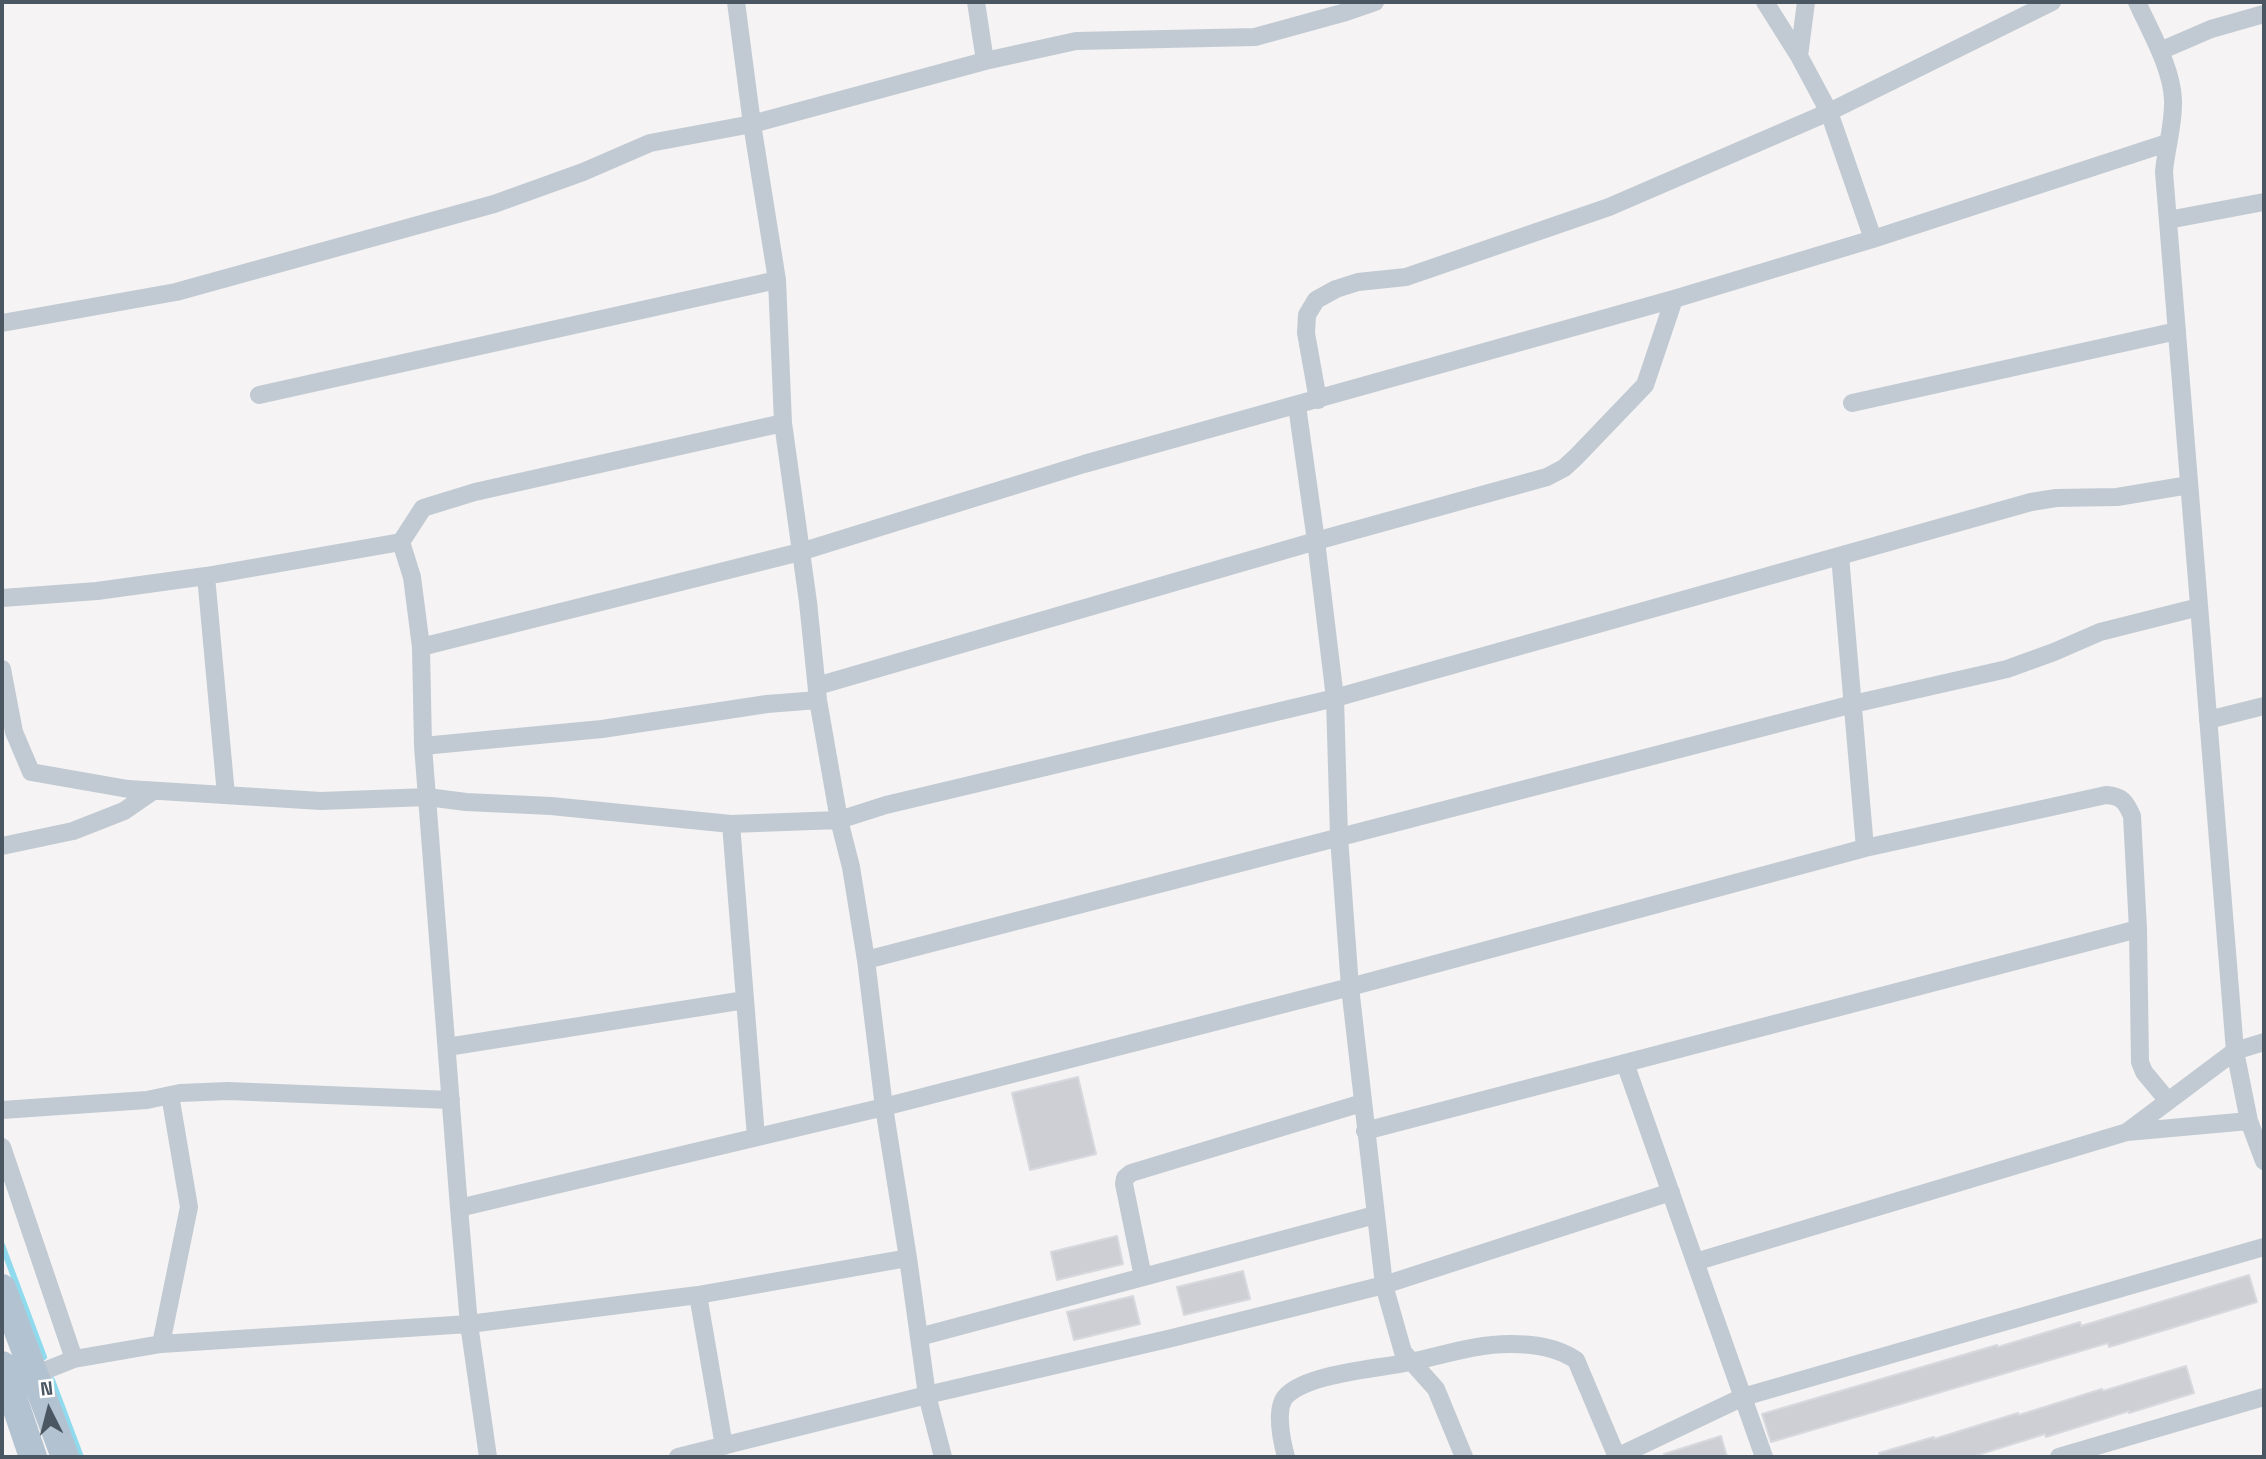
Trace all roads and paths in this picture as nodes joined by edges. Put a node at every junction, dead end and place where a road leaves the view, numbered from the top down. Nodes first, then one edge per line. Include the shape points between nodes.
1 (736, 2) edge
2 (976, 2) edge
3 (1375, 2) edge
4 (1765, 2) edge
5 (1806, 2) edge
6 (2137, 2) edge
7 (2044, 4) edge
8 (2264, 14) edge
9 (2160, 51) junction
10 (1799, 56) junction
11 (985, 61) junction
12 (1829, 112) junction
13 (752, 124) junction
14 (2167, 143) junction
15 (2264, 202) edge
16 (2168, 220) junction
17 (1872, 239) junction
18 (777, 280) junction
19 (1674, 299) junction
20 (2, 323) edge
21 (2177, 331) junction
22 (259, 395) dead end
23 (1318, 400) junction
24 (1852, 403) dead end
25 (1297, 406) junction
26 (783, 423) junction
27 (2189, 485) junction
28 (1316, 541) junction
29 (401, 542) junction
30 (800, 552) junction
31 (1840, 556) junction
32 (206, 576) junction
33 (2, 598) edge
34 (2199, 607) junction
35 (421, 647) junction
36 (2, 669) edge
37 (818, 693) junction
38 (1335, 698) junction
39 (1853, 704) junction
40 (2264, 706) edge
41 (2208, 720) junction
42 (423, 746) junction
43 (153, 791) junction
44 (226, 795) junction
45 (427, 797) junction
46 (839, 820) junction
47 (731, 824) junction
48 (1339, 838) junction
49 (2, 846) edge
50 (1865, 848) junction
51 (2138, 929) junction
52 (866, 960) junction
53 (1350, 987) junction
54 (745, 1000) junction
55 (2264, 1042) edge
56 (447, 1047) junction
57 (2235, 1051) junction
58 (1625, 1063) junction
59 (170, 1095) junction
60 (451, 1100) junction
61 (2168, 1101) junction
62 (1362, 1103) junction
63 (884, 1107) junction
64 (2, 1110) edge
65 (2249, 1121) junction
66 (1365, 1131) junction
67 (2127, 1132) junction
68 (756, 1138) junction
69 (2, 1147) edge
70 (2264, 1161) edge
71 (1671, 1192) junction
72 (459, 1208) junction
73 (1375, 1215) junction
74 (2264, 1247) edge
75 (908, 1258) junction
76 (1695, 1262) junction
77 (1143, 1277) junction
78 (1384, 1285) junction
79 (2, 1288) edge
80 (698, 1295) junction
81 (469, 1324) junction
82 (919, 1337) junction
83 (161, 1344) junction
84 (74, 1359) junction
85 (1412, 1362) junction
86 (2, 1364) edge
87 (44, 1371) junction
88 (927, 1395) junction
89 (1743, 1397) junction
90 (2264, 1397) edge
91 (724, 1446) junction
92 (33, 1457) edge
93 (65, 1457) edge
94 (488, 1457) edge
95 (678, 1457) edge
96 (943, 1457) edge
97 (1286, 1457) edge
98 (1464, 1457) edge
99 (1617, 1457) edge
100 (1764, 1457) edge
101 (2059, 1457) edge

1 - 13 street
2 - 11 street
3 - 11 street via 1255,37 1076,41
4 - 10 street
5 - 10 street
6 - 9 street
7 - 12 street
8 - 9 street via 2211,29
9 - 14 street via 2173,98
10 - 12 street
11 - 13 street
12 - 17 street
12 - 23 street via 1609,207 1406,276 1358,282 1316,300 1307,314 1306,333
13 - 18 street
13 - 20 street via 650,143 494,204 176,292
14 - 16 street
14 - 17 street
15 - 16 street
16 - 21 street
17 - 19 street
18 - 22 street
18 - 26 street
19 - 23 street
19 - 28 street via 1645,385 1564,468 1547,477
21 - 24 street
21 - 27 street
23 - 25 street
25 - 28 street
25 - 30 street via 1083,464
26 - 29 street via 475,492 423,508
26 - 30 street
27 - 31 street via 2117,497 2031,502
27 - 34 street
28 - 37 street
28 - 38 street
29 - 32 street
29 - 35 street via 412,577
30 - 35 street
30 - 37 street
31 - 38 street
31 - 39 street
32 - 33 street
32 - 44 street
34 - 39 street via 2100,632 2007,669
34 - 41 street
35 - 42 street
36 - 43 street via 14,732 31,772
37 - 42 street via 602,729
37 - 46 street
38 - 46 street
38 - 48 street
39 - 48 street
39 - 50 street
40 - 41 street
41 - 57 street
42 - 45 street
43 - 44 street
43 - 49 street via 124,811 73,831
44 - 45 street via 321,801
45 - 47 street
45 - 56 street
46 - 47 street
46 - 52 street
47 - 54 street
48 - 52 street
48 - 53 street
50 - 51 street via 2090,798 2118,796 2132,816
50 - 53 street
51 - 58 street
51 - 61 street via 2140,1062
52 - 63 street
53 - 62 street
53 - 63 street
54 - 56 street
54 - 68 street
55 - 57 street
56 - 60 street
57 - 61 street
57 - 65 street
58 - 66 street
58 - 71 street
59 - 60 street via 228,1091
59 - 64 street
59 - 83 street via 189,1208
60 - 72 street
61 - 67 street
62 - 66 street
62 - 77 street via 1131,1173 1124,1184
63 - 68 street
63 - 75 street
65 - 67 street
65 - 70 street
66 - 73 street
67 - 76 street
68 - 72 street
69 - 84 street
71 - 76 street
71 - 78 street
72 - 81 street
73 - 77 street
73 - 78 street
74 - 89 street
75 - 80 street
75 - 82 street
76 - 89 street
77 - 82 street
78 - 85 street via 1403,1352
78 - 88 street
79 - 87 main road
80 - 81 street
80 - 91 street
81 - 83 street
81 - 94 street
82 - 88 street
83 - 84 street
84 - 87 street
85 - 97 street via 1316,1379 1285,1396 1281,1427
85 - 98 street via 1436,1388
85 - 99 street via 1479,1346 1544,1346 1563,1351 1581,1367
86 - 92 main road
87 - 93 main road
88 - 91 street
88 - 96 street
89 - 99 street
89 - 100 street
90 - 101 street
91 - 95 street

